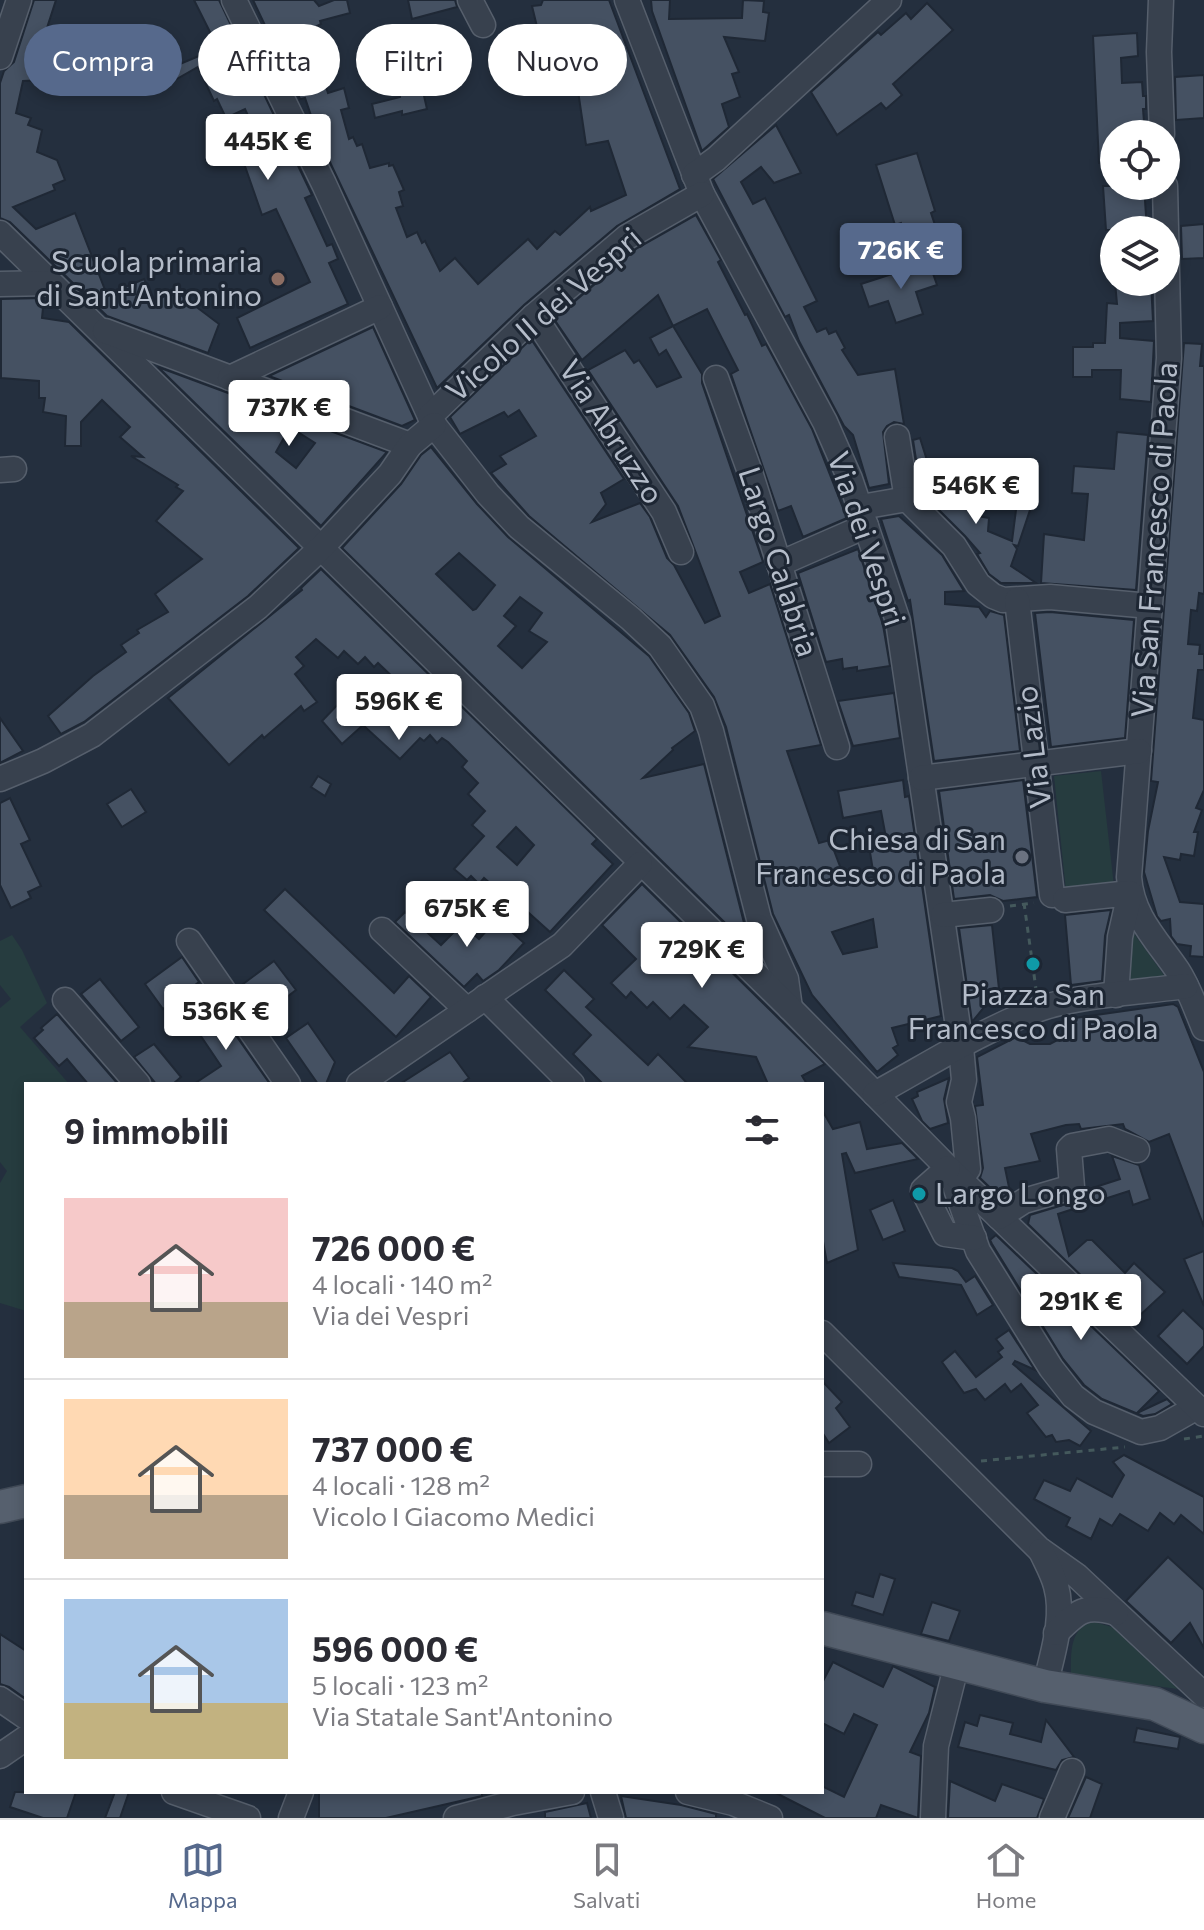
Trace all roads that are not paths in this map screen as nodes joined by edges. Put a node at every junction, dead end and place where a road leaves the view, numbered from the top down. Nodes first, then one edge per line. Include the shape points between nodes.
1 (19, 0) edge
2 (234, 0) edge
3 (470, 0) edge
4 (627, 0) edge
5 (889, 0) edge
6 (1161, 0) edge
7 (483, 25) dead end
8 (0, 57) edge
9 (1161, 120) edge
10 (698, 184) junction
11 (1165, 200) edge
12 (0, 233) edge
13 (50, 283) junction
14 (0, 284) edge
15 (380, 307) junction
16 (534, 316) junction
17 (96, 328) junction
18 (230, 378) junction
19 (716, 378) dead end
20 (432, 420) junction
21 (897, 437) dead end
22 (410, 445) junction
23 (907, 499) junction
24 (864, 517) junction
25 (322, 547) junction
26 (681, 552) dead end
27 (779, 564) junction
28 (1017, 600) junction
29 (1150, 606) junction
30 (837, 747) dead end
31 (1139, 751) junction
32 (1036, 763) junction
33 (921, 778) junction
34 (0, 779) edge
35 (640, 864) junction
36 (1130, 893) junction
37 (991, 910) road end
38 (943, 915) junction
39 (382, 930) dead end
40 (189, 941) dead end
41 (1186, 986) junction
42 (1116, 995) junction
43 (65, 1000) dead end
44 (476, 1004) junction
45 (790, 1008) junction
46 (1204, 1028) edge
47 (961, 1047) junction
48 (136, 1082) edge
49 (287, 1082) edge
50 (362, 1082) edge
51 (570, 1082) edge
52 (875, 1094) junction
53 (1137, 1150) dead end
54 (954, 1173) junction
55 (1003, 1220) junction
56 (974, 1238) junction
57 (824, 1335) edge
58 (1201, 1410) edge
59 (824, 1464) edge
60 (859, 1464) dead end
61 (24, 1501) edge
62 (0, 1507) edge
63 (1039, 1549) junction
64 (1116, 1613) junction
65 (824, 1629) edge
66 (1056, 1633) junction
67 (957, 1663) junction
68 (1045, 1686) junction
69 (1204, 1695) edge
70 (0, 1699) edge
71 (1204, 1703) edge
72 (1155, 1704) junction
73 (24, 1716) edge
74 (1204, 1727) edge
75 (24, 1739) edge
76 (0, 1756) edge
77 (1072, 1771) dead end
78 (180, 1794) edge
79 (300, 1794) edge
80 (561, 1794) edge
81 (604, 1794) edge
82 (696, 1794) edge
83 (248, 1818) edge
84 (291, 1818) edge
85 (456, 1818) edge
86 (611, 1818) edge
87 (770, 1818) edge
88 (933, 1818) edge
89 (1052, 1818) edge

1 - 8 street
2 - 15 street
3 - 7 street
4 - 10 street, Via dei Vespri
5 - 10 street, Vicolo II dei Vespri via 716,159
6 - 9 street
10 - 16 street, Vicolo II dei Vespri
10 - 24 street, Via dei Vespri via 825,422
11 - 29 street, Via San Francesco di Paola via 1169,358
12 - 13 street
13 - 14 street
13 - 17 street
15 - 18 street
15 - 20 street
16 - 20 street, Vicolo II dei Vespri
16 - 26 street, Via Abruzzo via 664,512
17 - 18 street
17 - 25 street
18 - 22 street
19 - 27 street, Largo Calabria
20 - 22 street, Vicolo II dei Vespri
20 - 45 street via 519,527 660,646 702,706 759,919 786,979
21 - 23 street
22 - 25 street, Vicolo II dei Vespri
23 - 24 street
23 - 28 street via 954,546 984,590 1003,600
24 - 27 street
24 - 33 street, Via dei Vespri via 898,621
25 - 34 street, Vicolo II dei Vespri via 258,607 92,735
25 - 35 street
27 - 30 street, Largo Calabria
28 - 29 street via 1050,597
28 - 32 street, Via Lazio
29 - 31 street, Via San Francesco di Paola
31 - 32 street
31 - 36 street, Via San Francesco di Paola
32 - 33 street
32 - 36 street, Via Lazio via 1058,897
33 - 38 street, Via dei Vespri
35 - 44 street via 562,945
35 - 45 street
36 - 41 street, Via San Francesco di Paola via 1150,935
36 - 42 street, Via San Francesco di Paola
37 - 38 street
38 - 47 street, Via dei Vespri
39 - 44 street
40 - 49 street
41 - 42 street
41 - 46 street, Via San Francesco di Paola
42 - 47 street via 1041,1008
43 - 48 street
44 - 50 street
44 - 51 street
45 - 52 street
47 - 52 street
47 - 54 street, Via dei Vespri via 964,1080 959,1102 968,1169
52 - 54 street
53 - 55 street via 1109,1139 1072,1146 1072,1187 1024,1201
54 - 55 street
54 - 56 street
54 - 56 street via 923,1190 945,1234
55 - 58 street
56 - 58 street via 1051,1368 1083,1404 1141,1432
57 - 63 street
59 - 60 street
61 - 62 main road
63 - 64 street
63 - 66 street via 1059,1597
64 - 66 street via 1089,1608
64 - 69 street
65 - 67 main road
66 - 68 street
67 - 68 main road
67 - 88 street via 936,1746
68 - 72 main road
70 - 73 street
71 - 72 main road
72 - 74 main road
75 - 76 street
77 - 89 street
78 - 83 street
79 - 84 street
80 - 85 street
81 - 86 street
82 - 87 street

